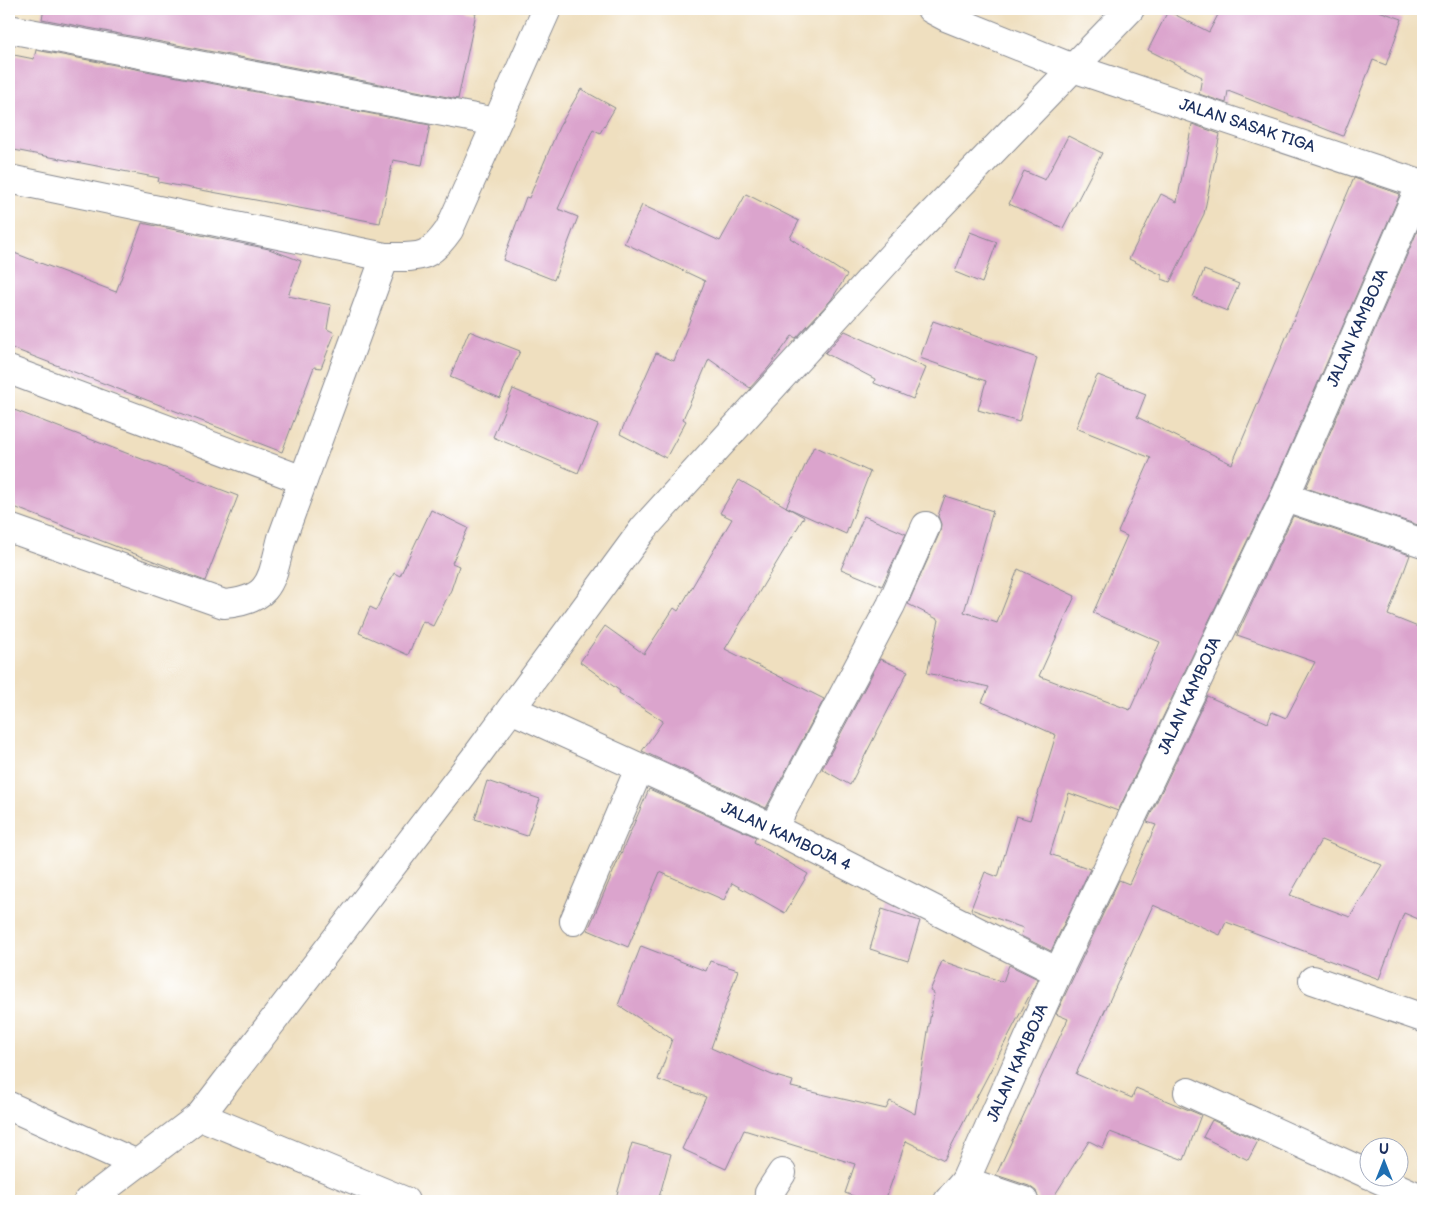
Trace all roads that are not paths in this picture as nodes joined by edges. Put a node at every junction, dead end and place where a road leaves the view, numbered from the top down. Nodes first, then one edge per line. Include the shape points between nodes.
1 (547, 9) edge
2 (931, 9) edge
3 (1130, 9) edge
4 (9, 29) edge
5 (1073, 68) junction
6 (496, 122) junction
7 (9, 179) edge
8 (1422, 185) edge
9 (385, 257) junction
10 (9, 370) edge
11 (302, 480) junction
12 (1285, 496) junction
13 (926, 526) dead end
14 (9, 528) edge
15 (1423, 542) edge
16 (511, 709) junction
17 (640, 769) junction
18 (773, 828) junction
19 (574, 920) dead end
20 (1058, 972) junction
21 (1313, 980) dead end
22 (1423, 1018) edge
23 (1188, 1092) dead end
24 (9, 1106) edge
25 (200, 1116) junction
26 (137, 1164) junction
27 (1360, 1169) edge
28 (782, 1173) dead end
29 (965, 1181) junction
30 (1398, 1188) edge
31 (1423, 1199) edge
32 (88, 1201) edge
33 (405, 1201) edge
34 (773, 1201) edge
35 (948, 1201) edge
36 (1024, 1201) edge

1 - 6 street
2 - 5 street, JALAN SASAK TIGA
3 - 5 street
4 - 6 street
5 - 8 street, JALAN SASAK TIGA
5 - 16 street via 899,248 644,528
6 - 9 street via 449,230 437,247 419,257
7 - 9 street
8 - 12 street, JALAN KAMBOJA
9 - 11 street
10 - 11 street
11 - 14 street via 272,578 262,593 250,601 224,604
12 - 15 street
12 - 20 street, JALAN KAMBOJA
13 - 18 street via 892,605
16 - 17 street, JALAN KAMBOJA 4
16 - 25 street
17 - 18 street, JALAN KAMBOJA 4
17 - 19 street
18 - 20 street, JALAN KAMBOJA 4
20 - 29 street, JALAN KAMBOJA
21 - 22 street
23 - 27 street
24 - 26 street
25 - 26 street
25 - 33 street
26 - 32 street
28 - 34 street via 769,1193
29 - 35 street, JALAN KAMBOJA
29 - 36 street
30 - 31 street

